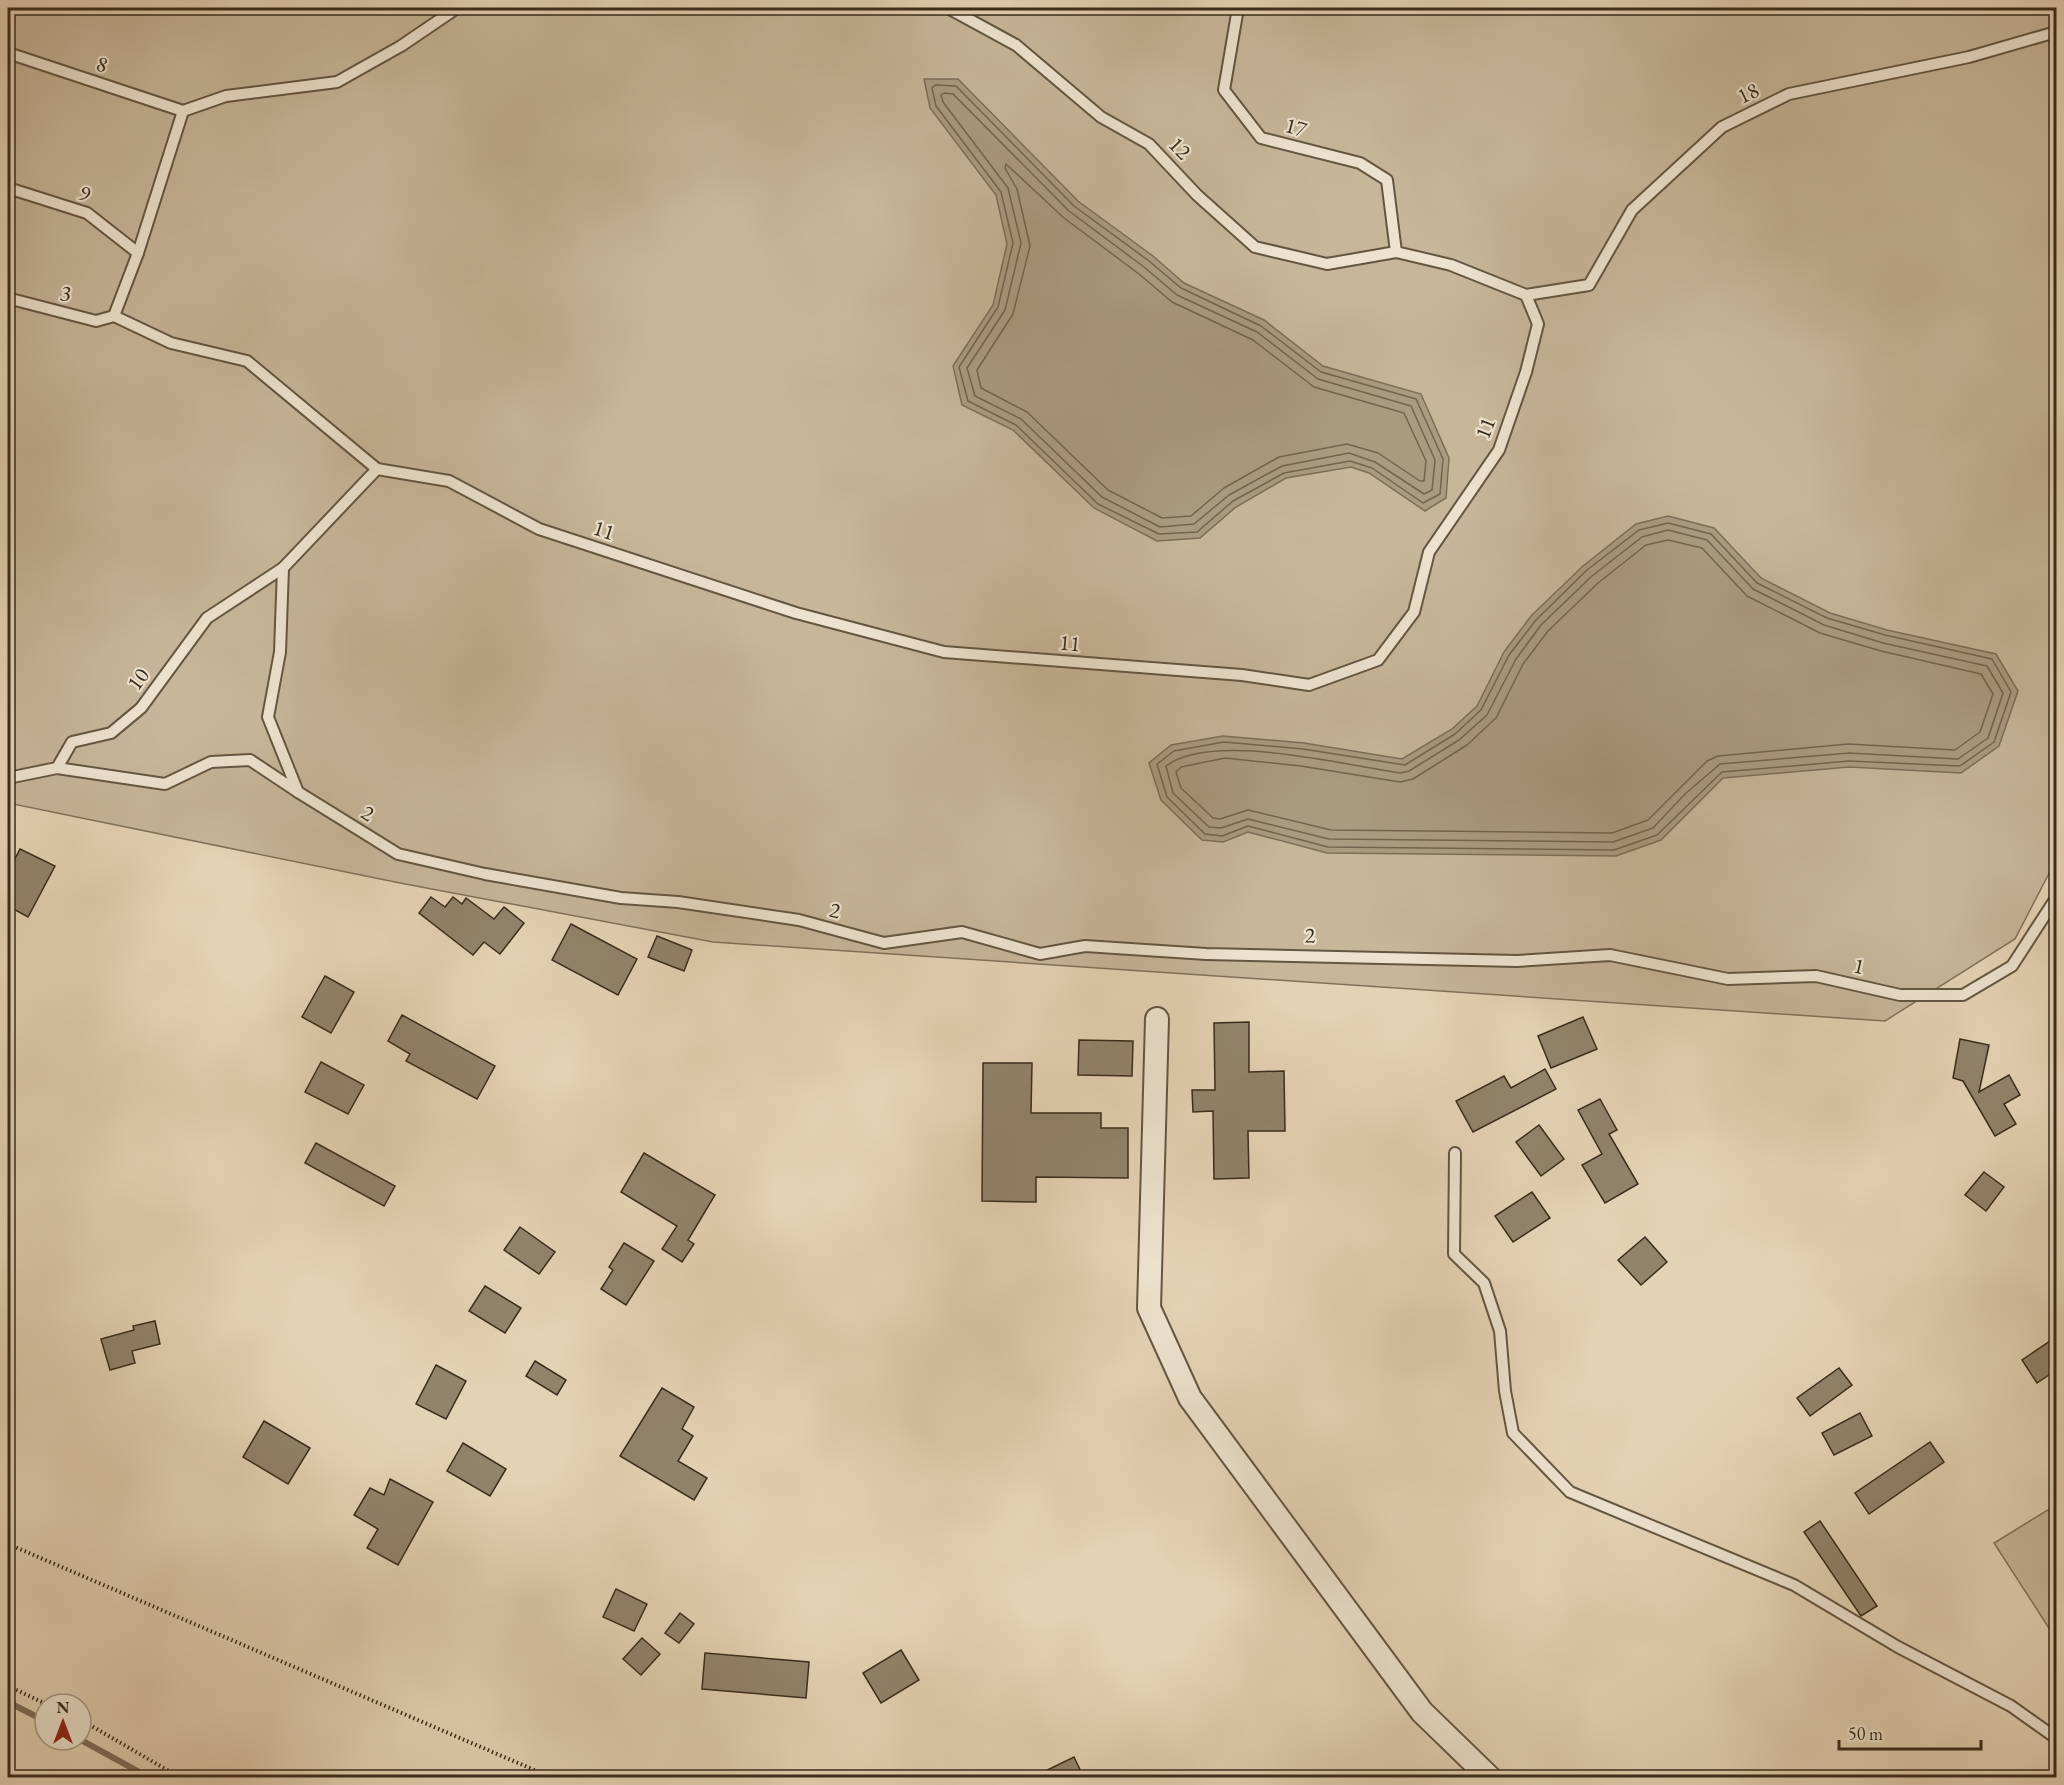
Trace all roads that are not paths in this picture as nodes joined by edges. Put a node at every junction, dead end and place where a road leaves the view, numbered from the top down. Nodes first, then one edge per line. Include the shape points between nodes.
1 (457, 8) edge
2 (948, 8) edge
3 (1238, 8) edge
4 (2056, 33) edge
5 (8, 53) edge
6 (183, 111) junction
7 (8, 188) edge
8 (1396, 252) junction
9 (138, 253) junction
10 (1526, 295) junction
11 (8, 302) edge
12 (114, 316) junction
13 (377, 469) junction
14 (283, 568) junction
15 (57, 768) junction
16 (8, 778) edge
17 (298, 792) junction
18 (2056, 898) edge
19 (1611, 955) joint
20 (1157, 1019) dead end
21 (1455, 1153) dead end
22 (2056, 1738) edge
23 (1490, 1778) edge

1 - 6 lane via 337,82 226,96
2 - 8 lane, 12 via 1016,45 1101,117 1149,144 1197,195 1255,247 1327,264
3 - 8 lane, 17 via 1224,90 1261,138 1360,163 1387,180
4 - 10 lane, 18 via 1970,57 1789,94 1722,127 1632,210 1589,285
5 - 6 lane, 8
6 - 9 lane
7 - 9 lane, 9 via 87,213
8 - 10 lane via 1451,265
9 - 12 lane
10 - 13 lane, 11 via 1538,324 1499,450 1429,552 1414,612 1378,660 1309,685 1242,675 944,652 796,613 539,529 449,481
11 - 12 lane, 3 via 15,300 96,321
12 - 13 lane via 171,343 247,361
13 - 14 lane, 10
14 - 15 lane, 10 via 207,618 141,708 111,733 72,742
14 - 17 lane via 280,652 268,717
15 - 16 lane
15 - 17 lane, 2 via 165,784 210,762 250,760
17 - 19 lane, 2 via 398,855 621,898 678,902 799,920 884,943 962,932 1040,954 1085,946 1206,954 1517,961
18 - 19 lane, 1 via 2012,966 1964,996 1900,996 1816,976 1728,979
20 - 23 street via 1149,1308 1190,1398 1422,1712
21 - 22 lane via 1454,1254 1484,1282 1500,1331 1505,1391 1514,1433 1570,1492 1794,1585 1898,1647 2011,1706

